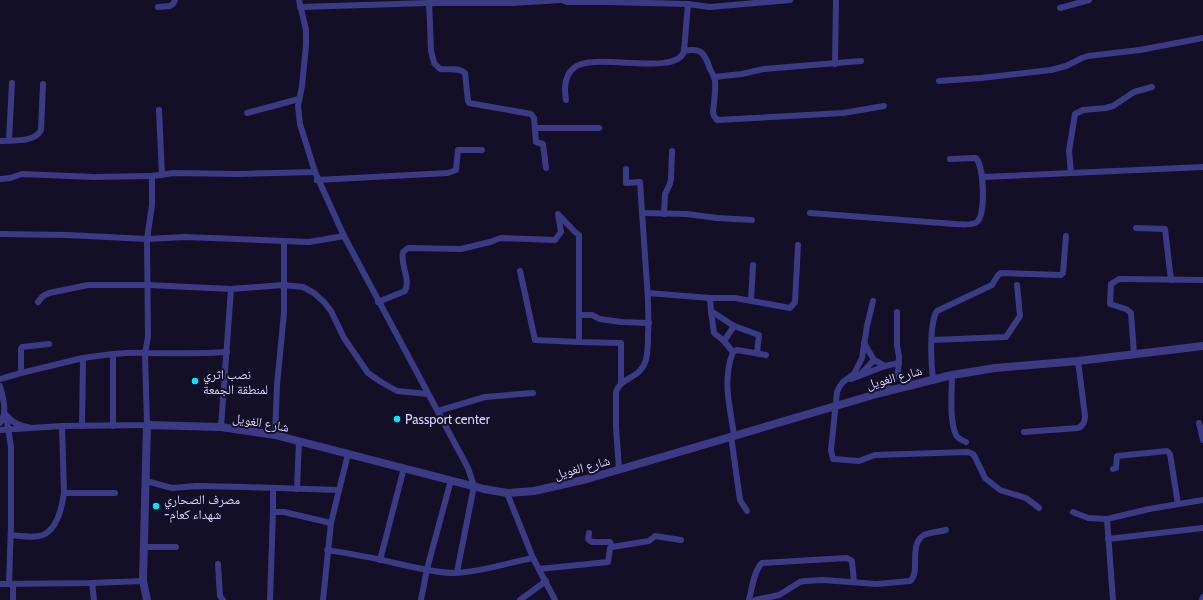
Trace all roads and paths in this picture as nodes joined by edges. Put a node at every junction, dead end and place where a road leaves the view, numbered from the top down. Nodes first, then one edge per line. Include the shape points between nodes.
1 (175, 0) edge
2 (790, 0) edge
3 (836, 0) edge
4 (1089, 0) edge
5 (429, 1) edge
6 (606, 1) edge
7 (300, 3) edge
8 (688, 4) junction
9 (158, 7) dead end
10 (1060, 8) dead end
11 (1203, 38) edge
12 (684, 50) junction
13 (861, 61) dead end
14 (835, 64) junction
15 (714, 77) junction
16 (939, 81) dead end
17 (12, 83) dead end
18 (43, 84) dead end
19 (1152, 88) dead end
20 (299, 99) junction
21 (566, 100) dead end
22 (884, 106) dead end
23 (159, 110) dead end
24 (247, 113) dead end
25 (535, 128) junction
26 (599, 128) dead end
27 (8, 140) junction
28 (0, 141) edge
29 (482, 150) dead end
30 (672, 151) dead end
31 (950, 159) dead end
32 (1203, 167) edge
33 (546, 168) dead end
34 (626, 170) dead end
35 (314, 172) junction
36 (1071, 173) junction
37 (162, 175) junction
38 (152, 176) junction
39 (983, 177) junction
40 (0, 179) edge
41 (317, 180) junction
42 (642, 213) junction
43 (810, 213) dead end
44 (664, 214) junction
45 (752, 220) dead end
46 (1136, 228) dead end
47 (0, 234) edge
48 (344, 236) junction
49 (1066, 236) dead end
50 (147, 239) junction
51 (284, 240) junction
52 (798, 246) dead end
53 (753, 265) dead end
54 (520, 271) dead end
55 (1171, 280) junction
56 (1203, 280) edge
57 (148, 285) junction
58 (284, 285) junction
59 (1017, 285) dead end
60 (231, 289) junction
61 (648, 293) junction
62 (710, 298) junction
63 (751, 301) junction
64 (873, 301) dead end
65 (38, 302) dead end
66 (378, 302) junction
67 (711, 311) junction
68 (897, 312) dead end
69 (579, 315) junction
70 (649, 323) junction
71 (734, 326) junction
72 (932, 340) junction
73 (724, 341) junction
74 (579, 342) junction
75 (864, 343) junction
76 (49, 344) dead end
77 (1203, 346) edge
78 (1193, 348) junction
79 (1203, 350) edge
80 (145, 352) junction
81 (227, 352) junction
82 (733, 352) junction
83 (757, 353) junction
84 (113, 354) junction
85 (1134, 354) junction
86 (766, 355) dead end
87 (83, 358) junction
88 (874, 360) junction
89 (1078, 361) junction
90 (899, 363) junction
91 (885, 366) junction
92 (21, 373) junction
93 (952, 375) junction
94 (858, 376) junction
95 (0, 379) edge
96 (933, 379) junction
97 (846, 380) junction
98 (621, 383) junction
99 (0, 386) edge
100 (533, 393) dead end
101 (880, 393) junction
102 (428, 394) junction
103 (836, 406) junction
104 (438, 411) junction
105 (6, 413) junction
106 (0, 423) edge
107 (1199, 423) dead end
108 (62, 426) junction
109 (82, 426) junction
110 (113, 426) junction
111 (147, 426) junction
112 (221, 427) junction
113 (33, 429) junction
114 (0, 430) edge
115 (9, 431) junction
116 (1024, 432) dead end
117 (275, 435) junction
118 (733, 436) junction
119 (1203, 440) edge
120 (298, 441) junction
121 (966, 442) dead end
122 (348, 454) junction
123 (404, 468) junction
124 (619, 469) junction
125 (1113, 469) dead end
126 (451, 480) junction
127 (146, 481) junction
128 (474, 486) junction
129 (273, 489) junction
130 (297, 489) junction
131 (339, 490) junction
132 (64, 493) junction
133 (115, 493) dead end
134 (507, 493) junction
135 (1203, 500) edge
136 (1178, 504) junction
137 (1039, 508) dead end
138 (747, 511) dead end
139 (273, 512) junction
140 (1073, 512) dead end
141 (1107, 519) junction
142 (331, 523) junction
143 (1203, 528) edge
144 (946, 530) dead end
145 (589, 533) dead end
146 (11, 535) junction
147 (1108, 539) junction
148 (681, 540) dead end
149 (144, 547) junction
150 (176, 547) dead end
151 (612, 547) junction
152 (327, 550) junction
153 (533, 558) junction
154 (380, 560) junction
155 (218, 564) dead end
156 (427, 569) junction
157 (539, 569) junction
158 (458, 572) junction
159 (143, 581) junction
160 (546, 581) junction
161 (854, 582) junction
162 (92, 583) junction
163 (0, 584) edge
164 (11, 584) junction
165 (1203, 597) edge
166 (13, 600) edge
167 (94, 600) edge
168 (147, 600) edge
169 (223, 600) edge
170 (270, 600) edge
171 (323, 600) edge
172 (421, 600) edge
173 (520, 600) edge
174 (555, 600) edge
175 (749, 600) edge
176 (755, 600) edge
177 (1113, 600) edge
178 (1202, 600) edge

1 - 9 street via 170,6
2 - 8 street via 710,6
3 - 14 street
4 - 10 street
5 - 6 street
5 - 7 street
5 - 25 street via 432,51 437,67 459,69 465,73 469,103 529,112 533,116
6 - 8 street
7 - 20 street via 306,30 306,45
8 - 12 street
11 - 16 street via 1140,50 1088,56 1051,70
12 - 15 street via 702,52
12 - 21 street via 681,57 672,61 589,62 576,66 568,76 564,88
13 - 14 street
14 - 15 street via 764,69
15 - 22 street via 713,112 717,120 843,113
17 - 27 street
18 - 27 street via 39,134 32,138
19 - 36 street via 1134,92 1113,106 1083,110 1075,114 1069,151
20 - 24 street
20 - 35 street via 300,124
23 - 37 street
25 - 26 street
25 - 33 street via 536,142 543,144
27 - 28 street
29 - 41 street via 458,150 456,170 448,173
30 - 44 street via 671,179 665,194
31 - 39 street via 976,158
32 - 36 street
34 - 42 street via 626,183 640,182
35 - 37 street
35 - 41 street
36 - 39 street
37 - 38 street
38 - 40 street via 22,174
38 - 50 street via 152,205
39 - 43 street via 981,217 972,224
41 - 48 street
42 - 44 street
42 - 61 street
44 - 45 street
46 - 55 street via 1165,230
47 - 50 street via 60,234
48 - 51 street via 310,242
48 - 66 street
49 - 72 street via 1061,275 1001,273 992,285 937,310
50 - 51 street via 185,237
50 - 57 street
51 - 58 street
52 - 63 street via 795,302 792,306 788,308
53 - 63 street
54 - 74 street via 535,340
55 - 56 street
55 - 85 street via 1124,279 1110,285 1110,304 1131,313
57 - 60 street
57 - 65 street via 88,285 49,292
57 - 80 street via 148,337
58 - 60 street
58 - 102 street via 303,287 324,302 368,373 398,391
58 - 117 street
59 - 72 street via 1020,316 1006,337
60 - 81 street
61 - 62 street
61 - 70 street
62 - 63 street via 726,297
62 - 67 street
64 - 75 street
66 - 69 street via 407,288 402,256 408,248 462,249 501,238 555,240 561,232 558,214 579,235
66 - 102 street
67 - 71 street
67 - 73 street via 714,333
68 - 90 street
69 - 70 street via 592,315 600,319 621,322
69 - 74 street
70 - 98 street via 647,358 644,366 633,377
71 - 73 street
71 - 83 street via 759,335
72 - 96 street
73 - 82 street
74 - 98 street via 621,343
75 - 88 street
75 - 97 street via 859,365 854,374
76 - 92 street via 21,348
77 - 78 street, شارع الغويل
78 - 79 street, شارع الغويل
78 - 85 street, شارع الغويل
80 - 81 street
80 - 84 street
80 - 111 street
81 - 112 street
82 - 83 street via 737,350
82 - 118 street via 728,365 727,384
83 - 86 street
84 - 87 street
84 - 110 street
85 - 89 street, شارع الغويل
87 - 92 street
87 - 109 street
88 - 91 street
88 - 94 street
89 - 93 street, شارع الغويل via 995,368
89 - 116 street via 1085,416 1082,426
90 - 91 street
90 - 101 street via 896,376
91 - 94 street
92 - 95 street
93 - 96 street, شارع الغويل
93 - 121 street via 953,424 956,435
94 - 97 street
96 - 101 street, شارع الغويل
97 - 103 street via 837,392
98 - 124 street via 617,386 616,392
99 - 105 street
100 - 104 street via 485,397
101 - 103 street, شارع الغويل
102 - 104 street
103 - 118 street, شارع الغويل
103 - 137 street via 831,450 833,459 860,461 875,455 968,452 975,457 985,478 1000,490 1026,498
104 - 128 street via 468,468
105 - 106 street
105 - 113 street via 18,425
105 - 115 street
107 - 119 street
108 - 109 street
108 - 113 street
108 - 132 street
109 - 110 street
110 - 111 street
111 - 112 street, شارع الغويل
111 - 127 street
112 - 117 street, شارع الغويل
113 - 115 street
114 - 115 street
115 - 146 street
117 - 120 street, شارع الغويل
118 - 124 street, شارع الغويل
118 - 138 street via 740,500
120 - 122 street, شارع الغويل
120 - 130 street
122 - 123 street, شارع الغويل
122 - 131 street
123 - 126 street, شارع الغويل
123 - 154 street
124 - 134 street, شارع الغويل via 534,491
125 - 136 street via 1117,468 1117,456 1167,451 1170,454
126 - 128 street, شارع الغويل
126 - 156 street
127 - 129 street via 172,488 197,486
127 - 149 street
128 - 134 street, شارع الغويل
128 - 158 street
129 - 130 street
129 - 139 street
130 - 131 street
131 - 142 street
132 - 133 street
132 - 146 street via 59,516 46,534 39,537
134 - 153 street
135 - 136 street
136 - 141 street
139 - 142 street via 284,512
139 - 170 street
140 - 141 street via 1091,518
141 - 147 street
142 - 152 street
143 - 147 street
144 - 161 street via 925,535 919,541 915,554 915,576 910,581 877,584
145 - 151 street via 588,538 592,542 610,542
146 - 164 street
147 - 177 street
148 - 151 street via 655,536 649,541
149 - 150 street
149 - 159 street
151 - 157 street via 606,563
152 - 154 street
152 - 171 street
153 - 157 street
153 - 158 street via 496,567
154 - 156 street
155 - 169 street via 220,596
156 - 158 street
156 - 172 street
157 - 160 street
159 - 162 street
159 - 168 street
160 - 173 street
160 - 174 street
161 - 175 street via 852,561 847,558 762,563 756,573
161 - 176 street via 805,580 780,595
162 - 164 street
162 - 167 street
163 - 164 street
164 - 166 street
165 - 178 street

